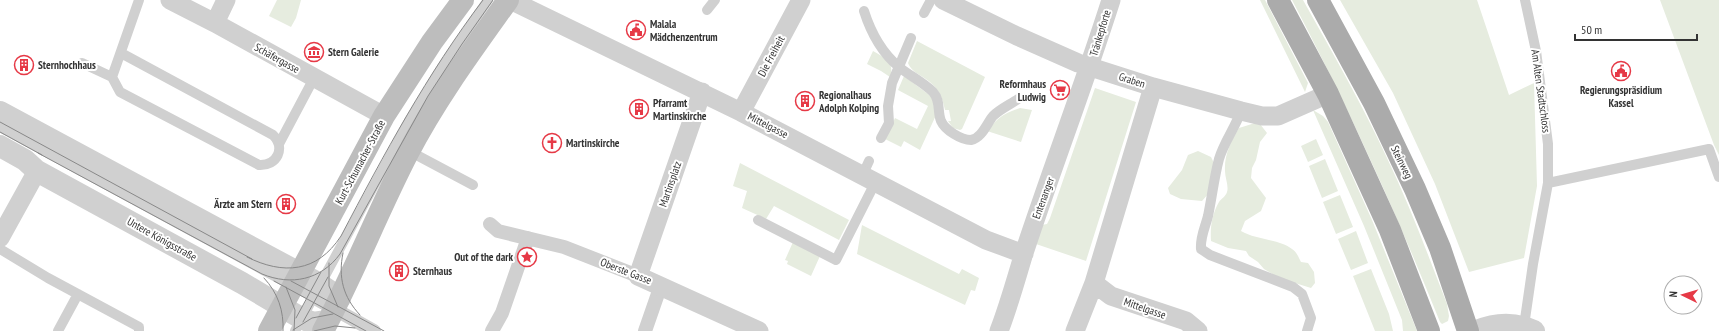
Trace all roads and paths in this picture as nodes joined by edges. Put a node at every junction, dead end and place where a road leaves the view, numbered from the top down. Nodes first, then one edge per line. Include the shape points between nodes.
1 (139, 0) edge
2 (170, 0) edge
3 (226, 0) edge
4 (462, 0) edge
5 (488, 0) edge
6 (509, 0) edge
7 (715, 0) edge
8 (801, 0) edge
9 (931, 0) edge
10 (943, 0) edge
11 (1111, 0) edge
12 (1278, 0) edge
13 (1318, 0) edge
14 (1525, 0) edge
15 (707, 10) dead end
16 (864, 11) dead end
17 (924, 13) dead end
18 (215, 23) junction
19 (911, 38) dead end
20 (121, 53) junction
21 (82, 63) dead end
22 (899, 67) junction
23 (1090, 67) junction
24 (112, 77) junction
25 (314, 78) junction
26 (1153, 87) junction
27 (702, 92) junction
28 (1328, 94) junction
29 (1018, 99) dead end
30 (1241, 111) junction
31 (0, 112) edge
32 (741, 112) junction
33 (384, 116) junction
34 (0, 127) edge
35 (881, 138) dead end
36 (279, 144) junction
37 (0, 146) edge
38 (409, 151) junction
39 (386, 162) junction
40 (37, 171) junction
41 (869, 172) junction
42 (1719, 177) edge
43 (1548, 183) junction
44 (473, 185) dead end
45 (382, 204) junction
46 (758, 220) dead end
47 (490, 224) dead end
48 (0, 238) edge
49 (528, 238) junction
50 (0, 249) edge
51 (1024, 254) junction
52 (638, 276) junction
53 (297, 280) junction
54 (1094, 283) junction
55 (661, 285) junction
56 (316, 291) junction
57 (78, 294) junction
58 (282, 306) junction
59 (331, 315) edge
60 (298, 325) edge
61 (1529, 329) edge
62 (58, 331) edge
63 (140, 331) edge
64 (269, 331) edge
65 (374, 331) edge
66 (492, 331) edge
67 (645, 331) edge
68 (759, 331) edge
69 (1000, 331) edge
70 (1075, 331) edge
71 (1198, 331) edge
72 (1307, 331) edge
73 (1429, 331) edge
74 (1468, 331) edge
75 (1477, 331) edge

1 - 20 lane
2 - 18 street, Schäfergasse
3 - 18 street
4 - 33 main road, Kurt-Schumacher-Straße
5 - 39 lane via 442,68
6 - 27 street, Mittelgasse
6 - 38 main road via 458,71
7 - 15 lane
8 - 32 street, Die Freiheit
9 - 17 lane
10 - 23 street, Graben via 1017,36
11 - 23 street, Tränkepforte
12 - 28 main road
13 - 74 main road, Steinweg via 1374,103 1415,189 1440,248
14 - 43 lane, Am Alten Stadtschloss via 1536,51 1547,136
16 - 22 lane via 871,32 883,51
18 - 25 street, Schäfergasse
19 - 22 lane
20 - 24 lane
20 - 36 lane via 273,135
21 - 24 lane
22 - 29 lane via 935,94 941,121 950,131 971,140 979,136 994,115
22 - 35 lane via 892,83 888,106 889,123
23 - 26 street, Graben
23 - 51 street, Entenanger
24 - 36 lane via 120,92 259,165 265,166 275,160
25 - 33 street, Schäfergasse
25 - 36 lane
26 - 30 street, Graben
26 - 54 street
27 - 32 street, Mittelgasse
27 - 52 street, Martinsplatz
28 - 30 street, Graben via 1278,116 1262,116
28 - 73 main road via 1390,230
30 - 72 lane via 1235,127 1226,140 1220,159 1200,240 1201,250 1293,287 1302,294 1311,318
31 - 53 street
32 - 41 street, Mittelgasse
33 - 53 main road, Kurt-Schumacher-Straße
34 - 53 lane
37 - 40 street, Untere Königsstraße via 25,160
38 - 44 lane
38 - 45 main road
39 - 45 lane
39 - 56 lane
40 - 48 street
40 - 58 street, Untere Königsstraße
41 - 46 lane via 836,260
41 - 51 street, Mittelgasse via 986,240
42 - 43 lane via 1709,149
43 - 61 lane, Am Alten Stadtschloss via 1533,264
45 - 59 main road
47 - 49 street, Oberste Gasse via 498,231
49 - 52 street, Oberste Gasse via 564,247
49 - 66 street via 502,313
50 - 57 lane
51 - 69 street, Entenanger
52 - 55 street, Oberste Gasse
53 - 56 street
53 - 58 main road, Kurt-Schumacher-Straße
54 - 70 street
54 - 71 street, Mittelgasse via 1111,296 1186,321
55 - 67 street
55 - 68 street, Oberste Gasse
56 - 59 street
56 - 60 lane
57 - 62 lane
57 - 63 lane via 139,327
58 - 60 street, Untere Königsstraße
58 - 64 main road, Kurt-Schumacher-Straße
59 - 60 street, Untere Königsstraße via 313,323
59 - 65 street, Untere Königsstraße
61 - 75 street via 1505,324

